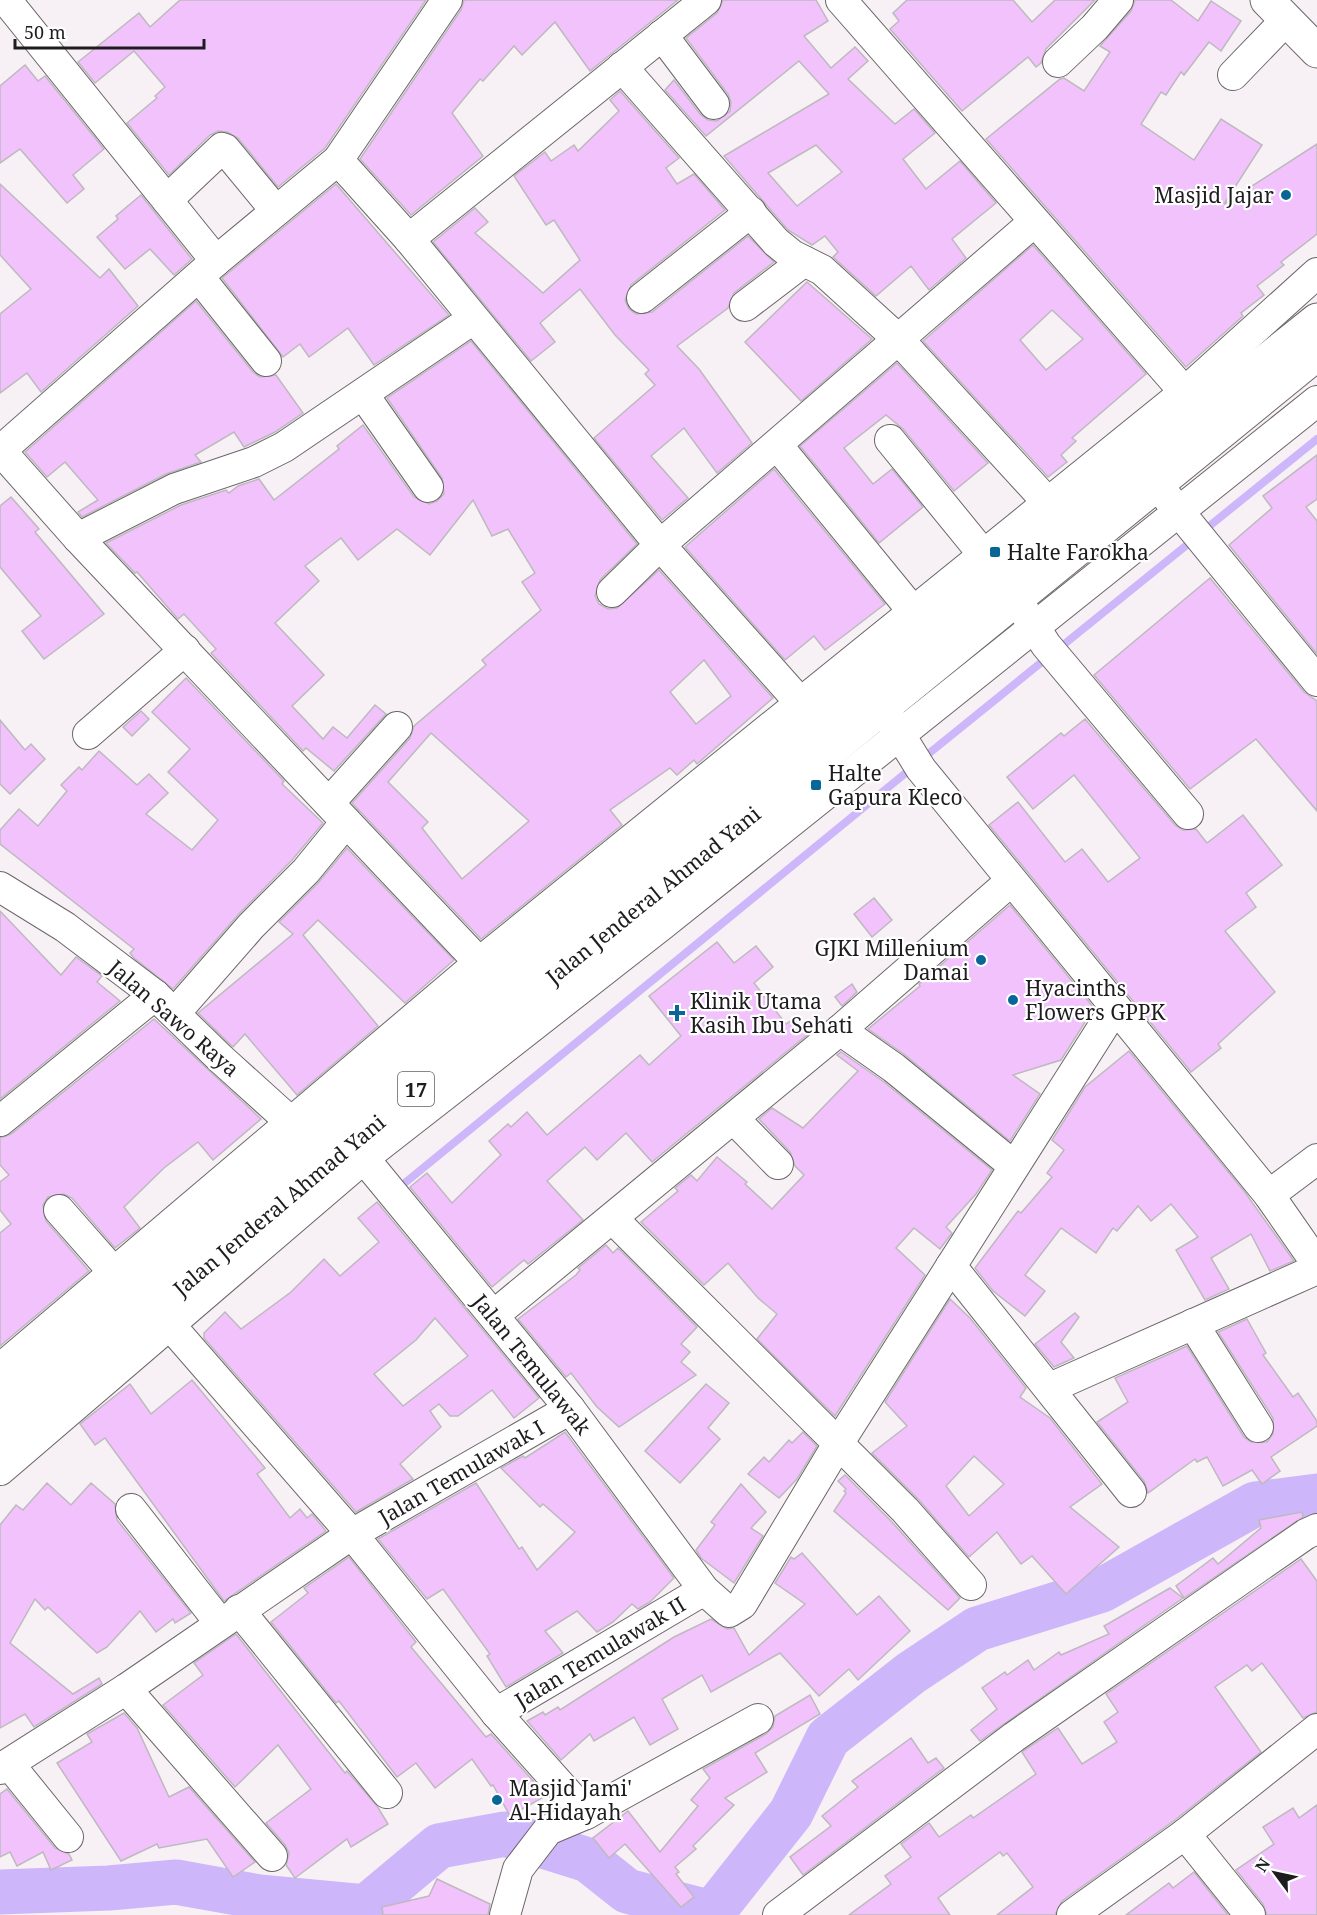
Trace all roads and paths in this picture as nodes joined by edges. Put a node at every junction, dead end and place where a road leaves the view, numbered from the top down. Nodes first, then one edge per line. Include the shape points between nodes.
1 (6, 0) edge
2 (447, 0) edge
3 (706, 0) edge
4 (841, 0) edge
5 (1118, 0) edge
6 (1290, 12) edge
7 (662, 35) junction
8 (1317, 51) edge
9 (1058, 62) dead end
10 (622, 67) junction
11 (1233, 75) dead end
12 (714, 104) dead end
13 (338, 160) junction
14 (167, 200) junction
15 (276, 211) junction
16 (752, 212) junction
17 (1034, 222) junction
18 (409, 239) junction
19 (804, 261) junction
20 (208, 269) junction
21 (1317, 273) edge
22 (642, 298) dead end
23 (745, 306) dead end
24 (474, 319) junction
25 (1317, 320) edge
26 (899, 340) junction
27 (1317, 354) edge
28 (266, 362) dead end
29 (1291, 376) junction
30 (363, 394) junction
31 (1193, 402) junction
32 (1316, 405) edge
33 (890, 440) dead end
34 (777, 445) junction
35 (0, 450) edge
36 (1156, 486) junction
37 (428, 487) dead end
38 (1056, 512) junction
39 (1195, 530) junction
40 (78, 538) junction
41 (660, 545) junction
42 (1001, 577) junction
43 (612, 592) dead end
44 (922, 623) junction
45 (1047, 645) junction
46 (185, 650) junction
47 (1316, 676) edge
48 (819, 724) junction
49 (397, 727) dead end
50 (897, 728) junction
51 (88, 734) dead end
52 (338, 812) junction
53 (1188, 814) dead end
54 (697, 878) junction
55 (1011, 881) junction
56 (0, 887) edge
57 (489, 972) junction
58 (165, 1004) junction
59 (1115, 1008) junction
60 (840, 1030) junction
61 (734, 1119) junction
62 (0, 1121) edge
63 (300, 1130) junction
64 (358, 1151) junction
65 (1317, 1159) edge
66 (778, 1164) dead end
67 (1014, 1166) junction
68 (1269, 1195) junction
69 (59, 1210) dead end
70 (614, 1219) junction
71 (1317, 1264) edge
72 (951, 1266) junction
73 (1317, 1269) edge
74 (142, 1299) junction
75 (494, 1315) junction
76 (1193, 1324) junction
77 (18, 1364) edge
78 (80, 1386) junction
79 (1050, 1388) junction
80 (0, 1402) edge
81 (570, 1409) junction
82 (1258, 1427) dead end
83 (0, 1436) edge
84 (838, 1444) junction
85 (0, 1470) edge
86 (1131, 1492) dead end
87 (131, 1509) dead end
88 (1317, 1529) edge
89 (352, 1534) junction
90 (971, 1585) dead end
91 (704, 1590) junction
92 (230, 1617) junction
93 (126, 1689) junction
94 (496, 1713) junction
95 (758, 1719) dead end
96 (1317, 1729) edge
97 (4, 1766) edge
98 (387, 1793) dead end
99 (586, 1814) junction
100 (1185, 1834) junction
101 (68, 1837) dead end
102 (272, 1856) dead end
103 (792, 1911) edge
104 (505, 1915) edge
105 (1072, 1915) edge
106 (1250, 1915) edge

1 - 14 street
2 - 13 street
3 - 7 street
4 - 17 street
5 - 9 street
6 - 8 main road
6 - 11 street
7 - 10 street
7 - 12 street
10 - 16 street
10 - 18 street
13 - 15 street
13 - 18 street
14 - 15 street via 225,148
14 - 20 street
15 - 20 street
16 - 19 street via 776,242
16 - 22 street
17 - 26 street
17 - 31 street
18 - 24 street
19 - 23 street
19 - 26 street via 822,270
20 - 28 street
20 - 35 street
21 - 31 street
24 - 30 street
24 - 41 street
25 - 31 main road, 17
26 - 34 street
26 - 38 street
27 - 29 main road, 17
29 - 32 street
29 - 36 main road, 17
30 - 37 street
30 - 40 street via 284,447 254,462 174,489
31 - 38 main road, 17
32 - 39 street
33 - 42 street
34 - 41 street
34 - 44 street
35 - 40 street
36 - 39 street
36 - 42 main road, 17
38 - 42 main road, 17
39 - 45 street
39 - 47 street
40 - 46 street
41 - 43 street
41 - 48 street
42 - 44 main road, 17
42 - 45 street
42 - 50 main road, 17
44 - 48 main road, 17
45 - 50 street
45 - 53 street
46 - 51 street
46 - 52 street
48 - 50 main road, 17
48 - 54 main road, Jalan Jenderal Ahmad Yani / 17
48 - 57 main road, Jalan Jenderal Ahmad Yani / 17 via 612,873
49 - 52 street
50 - 54 street
50 - 55 street via 921,769
52 - 57 street
52 - 58 street via 306,871
54 - 64 main road, Jalan Jenderal Ahmad Yani / 17
55 - 59 street
55 - 60 street
56 - 58 street, Jalan Sawo Raya via 65,927
57 - 63 main road, Jalan Jenderal Ahmad Yani / 17
58 - 62 street
58 - 63 street, Jalan Sawo Raya
59 - 67 street
59 - 68 street
60 - 61 street
60 - 67 street via 894,1068
61 - 66 street
61 - 70 street
63 - 74 main road, Jalan Jenderal Ahmad Yani / 17 via 247,1176
64 - 74 main road, Jalan Jenderal Ahmad Yani / 17 via 259,1235
64 - 75 street, Jalan Temulawak
65 - 68 street
67 - 72 street
68 - 71 street
69 - 74 street
70 - 75 street
70 - 84 street
72 - 79 street
72 - 84 street
73 - 76 street
74 - 77 main road, Jalan Jenderal Ahmad Yani / 17
74 - 78 main road, Jalan Jenderal Ahmad Yani / 17
74 - 89 street
75 - 81 street, Jalan Temulawak
76 - 79 street
76 - 82 street
77 - 80 main road, Jalan Jenderal Ahmad Yani / 17
78 - 83 main road, Jalan Jenderal Ahmad Yani / 17
78 - 85 street
79 - 86 street
81 - 89 street, Jalan Temulawak I
81 - 91 street, Jalan Temulawak
84 - 90 street via 905,1510
84 - 91 street, Jalan Temulawak via 742,1604 729,1612
87 - 92 street
88 - 103 street via 1014,1737
89 - 92 street, Jalan Temulawak I
89 - 94 street
91 - 94 street, Jalan Temulawak II
92 - 93 street, Jalan Temulawak I
92 - 98 street
93 - 97 street, Jalan Temulawak I
93 - 102 street
94 - 99 street
95 - 99 street
96 - 100 street
97 - 101 street
99 - 104 street via 548,1830 518,1869
100 - 105 street
100 - 106 street

